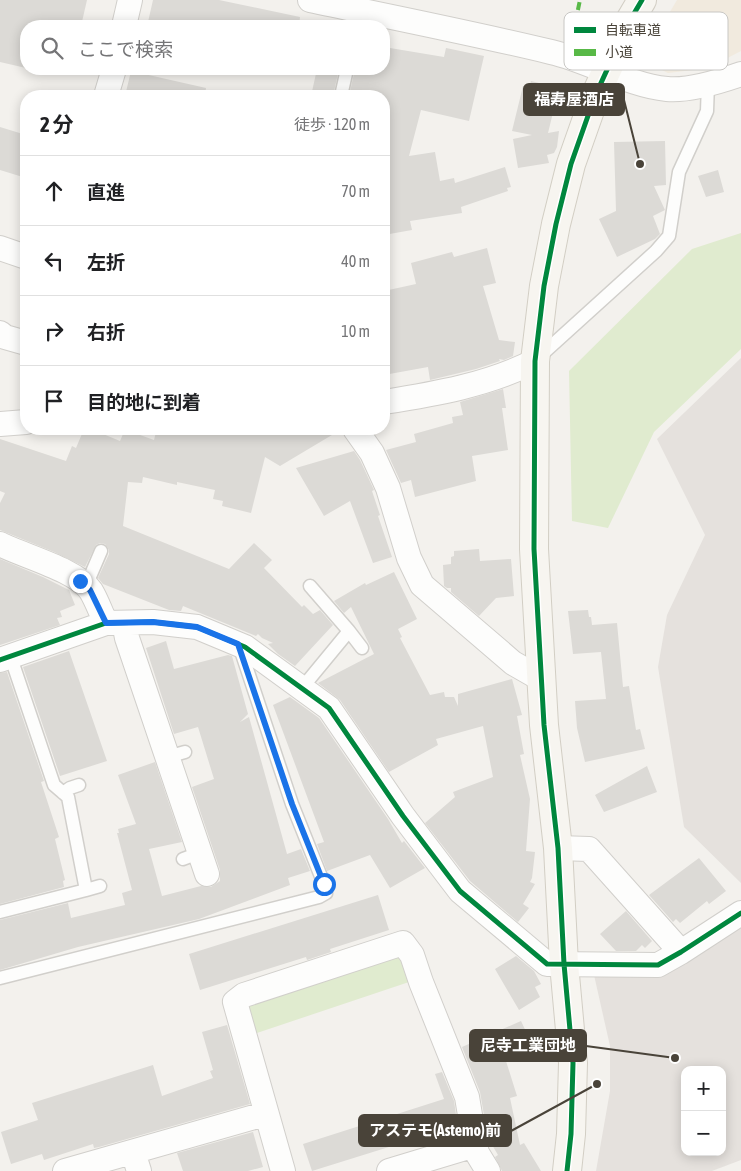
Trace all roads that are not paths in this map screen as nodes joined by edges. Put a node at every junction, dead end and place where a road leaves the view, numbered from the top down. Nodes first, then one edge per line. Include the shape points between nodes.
1 (130, 0) edge
2 (310, 0) edge
3 (642, 0) edge
4 (635, 12) edge
5 (359, 19) edge
6 (125, 20) edge
7 (390, 24) edge
8 (564, 56) edge
9 (606, 70) joint
10 (741, 74) edge
11 (112, 75) edge
12 (346, 75) edge
13 (708, 84) junction
14 (108, 90) edge
15 (342, 90) edge
16 (0, 248) edge
17 (20, 255) edge
18 (0, 333) edge
19 (20, 341) edge
20 (535, 361) junction
21 (390, 401) edge
22 (20, 422) edge
23 (0, 424) edge
24 (359, 435) edge
25 (0, 544) edge
26 (102, 551) dead end
27 (86, 586) junction
28 (310, 586) dead end
29 (115, 623) junction
30 (350, 630) junction
31 (238, 644) junction
32 (362, 648) dead end
33 (5, 658) edge
34 (542, 679) junction
35 (302, 688) junction
36 (79, 785) dead end
37 (62, 793) junction
38 (558, 848) junction
39 (196, 862) dead end
40 (100, 886) dead end
41 (86, 890) junction
42 (0, 912) edge
43 (741, 913) edge
44 (681, 952) junction
45 (564, 964) junction
46 (0, 978) edge
47 (265, 1114) junction
48 (475, 1145) junction
49 (136, 1162) edge
50 (65, 1171) edge
51 (282, 1171) edge
52 (389, 1171) edge
53 (488, 1171) edge
54 (567, 1171) edge

1 - 6 street
2 - 5 street
3 - 4 street
7 - 8 street
9 - 13 street via 645,85 669,89
9 - 20 street via 571,164 558,216 544,286
10 - 13 street
11 - 14 street
12 - 15 lane
13 - 20 lane via 707,111 679,172 669,236
16 - 17 street
18 - 19 street
20 - 21 street via 511,373 434,394
20 - 34 street via 534,549
22 - 23 street
24 - 34 street via 372,453 388,488 409,558 422,585 512,663
25 - 27 street via 44,561
26 - 27 lane
27 - 29 street
28 - 30 lane
29 - 31 street via 153,622 197,627
29 - 33 street
29 - 39 street via 127,638 176,754
30 - 32 lane
30 - 35 lane
31 - 35 street
31 - 46 lane via 326,893
33 - 37 lane via 54,785
34 - 38 street
35 - 45 street via 329,708 403,816 460,891 547,964
36 - 37 lane
37 - 41 lane via 68,797
38 - 44 street via 589,849
38 - 45 street
40 - 41 lane
41 - 42 lane
43 - 44 street
44 - 45 street via 658,965
45 - 54 street via 573,1063
47 - 48 street via 234,1002 244,995 403,943 412,955 467,1097
47 - 49 street
47 - 51 street
48 - 52 street
48 - 53 street
49 - 50 street

